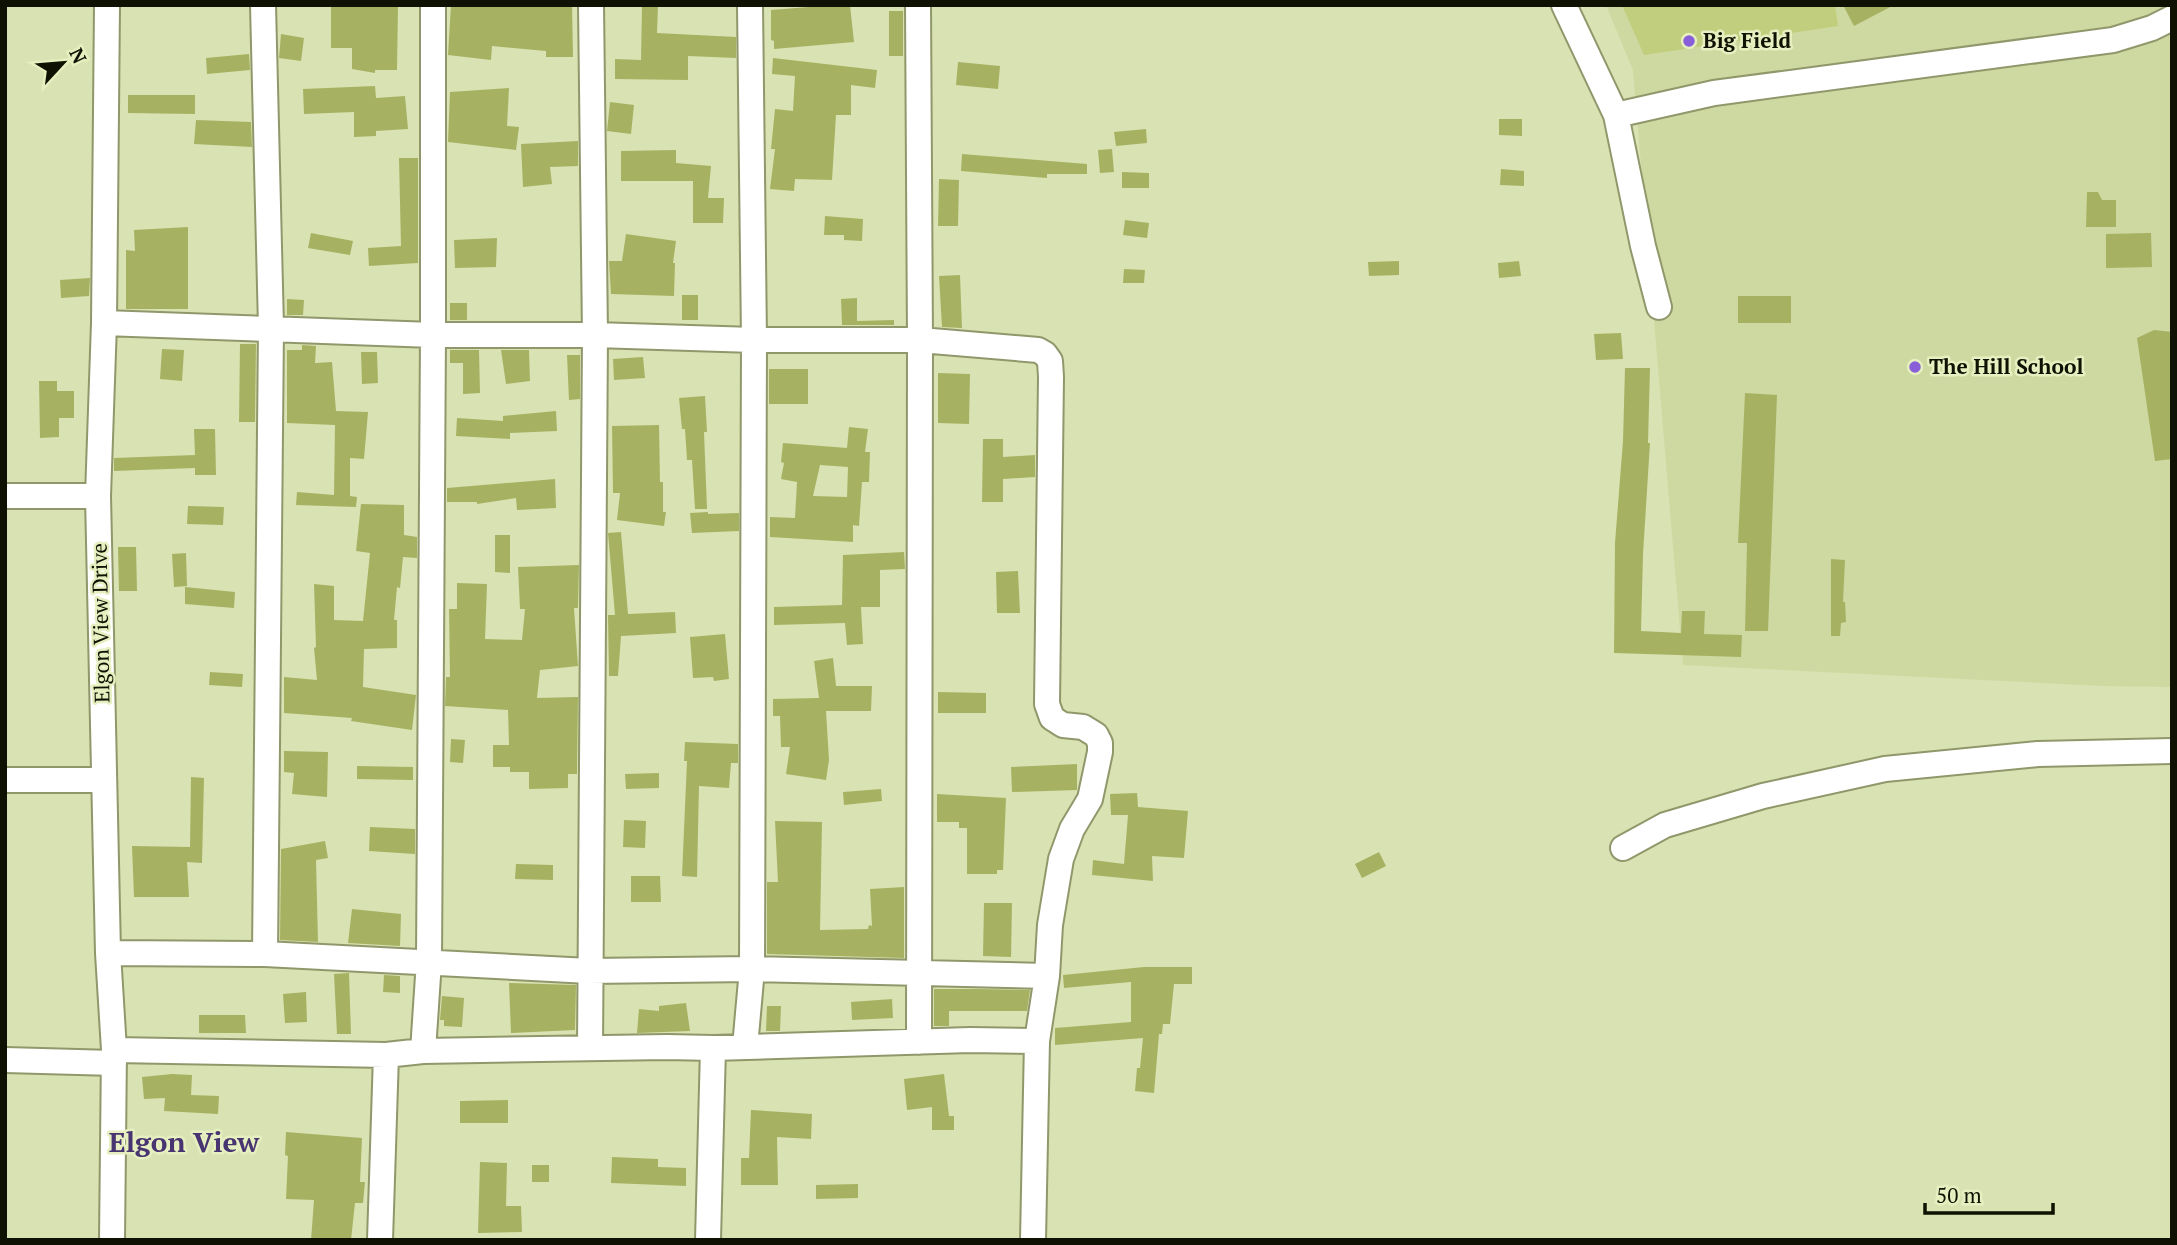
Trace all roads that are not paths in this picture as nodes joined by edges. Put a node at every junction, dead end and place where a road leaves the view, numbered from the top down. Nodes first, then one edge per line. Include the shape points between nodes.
1 (107, 5) edge
2 (263, 5) edge
3 (433, 5) edge
4 (591, 5) edge
5 (750, 5) edge
6 (918, 5) edge
7 (1563, 5) edge
8 (2172, 18) edge
9 (1616, 115) junction
10 (1659, 307) dead end
11 (104, 323) junction
12 (271, 327) junction
13 (433, 335) junction
14 (595, 335) junction
15 (754, 340) junction
16 (920, 340) junction
17 (98, 495) junction
18 (5, 496) edge
19 (2172, 751) edge
20 (5, 780) edge
21 (104, 780) junction
22 (1623, 848) dead end
23 (108, 953) junction
24 (265, 954) junction
25 (429, 961) junction
26 (752, 969) junction
27 (589, 971) junction
28 (919, 972) junction
29 (1048, 976) junction
30 (1037, 1041) junction
31 (919, 1042) junction
32 (745, 1047) junction
33 (590, 1048) junction
34 (713, 1048) junction
35 (423, 1051) junction
36 (386, 1055) junction
37 (114, 1057) junction
38 (5, 1060) edge
39 (112, 1240) edge
40 (380, 1240) edge
41 (708, 1240) edge
42 (1032, 1240) edge

1 - 11 street, Elgon View Drive
2 - 12 street
3 - 13 street
4 - 14 street
5 - 15 street
6 - 16 street
7 - 9 street
8 - 9 street via 2113,40 1726,91
9 - 10 street
11 - 12 street
11 - 17 street, Elgon View Drive
12 - 13 street
12 - 24 street
13 - 14 street
13 - 25 street
14 - 15 street
14 - 27 street
15 - 16 street
15 - 26 street
16 - 28 street
16 - 29 street via 1026,348 1045,354 1050,361 1047,704 1052,718 1063,725 1083,727 1096,735 1100,752 1090,799 1072,829 1062,859 1050,925
17 - 18 street
17 - 21 street, Elgon View Drive
19 - 22 street via 2038,754 1885,769 1763,796 1665,825
20 - 21 street
21 - 23 street, Elgon View Drive
23 - 24 street
23 - 37 street, Elgon View Drive
24 - 25 street
25 - 27 street
25 - 35 street
26 - 27 street
26 - 28 street
26 - 32 street
27 - 33 street
28 - 29 street
28 - 31 street
29 - 30 street
30 - 31 street
30 - 42 street
31 - 32 street
32 - 34 street
33 - 34 street
33 - 35 street
34 - 41 street
35 - 36 street
36 - 37 street
36 - 40 street
37 - 38 street
37 - 39 street, Elgon View Drive

